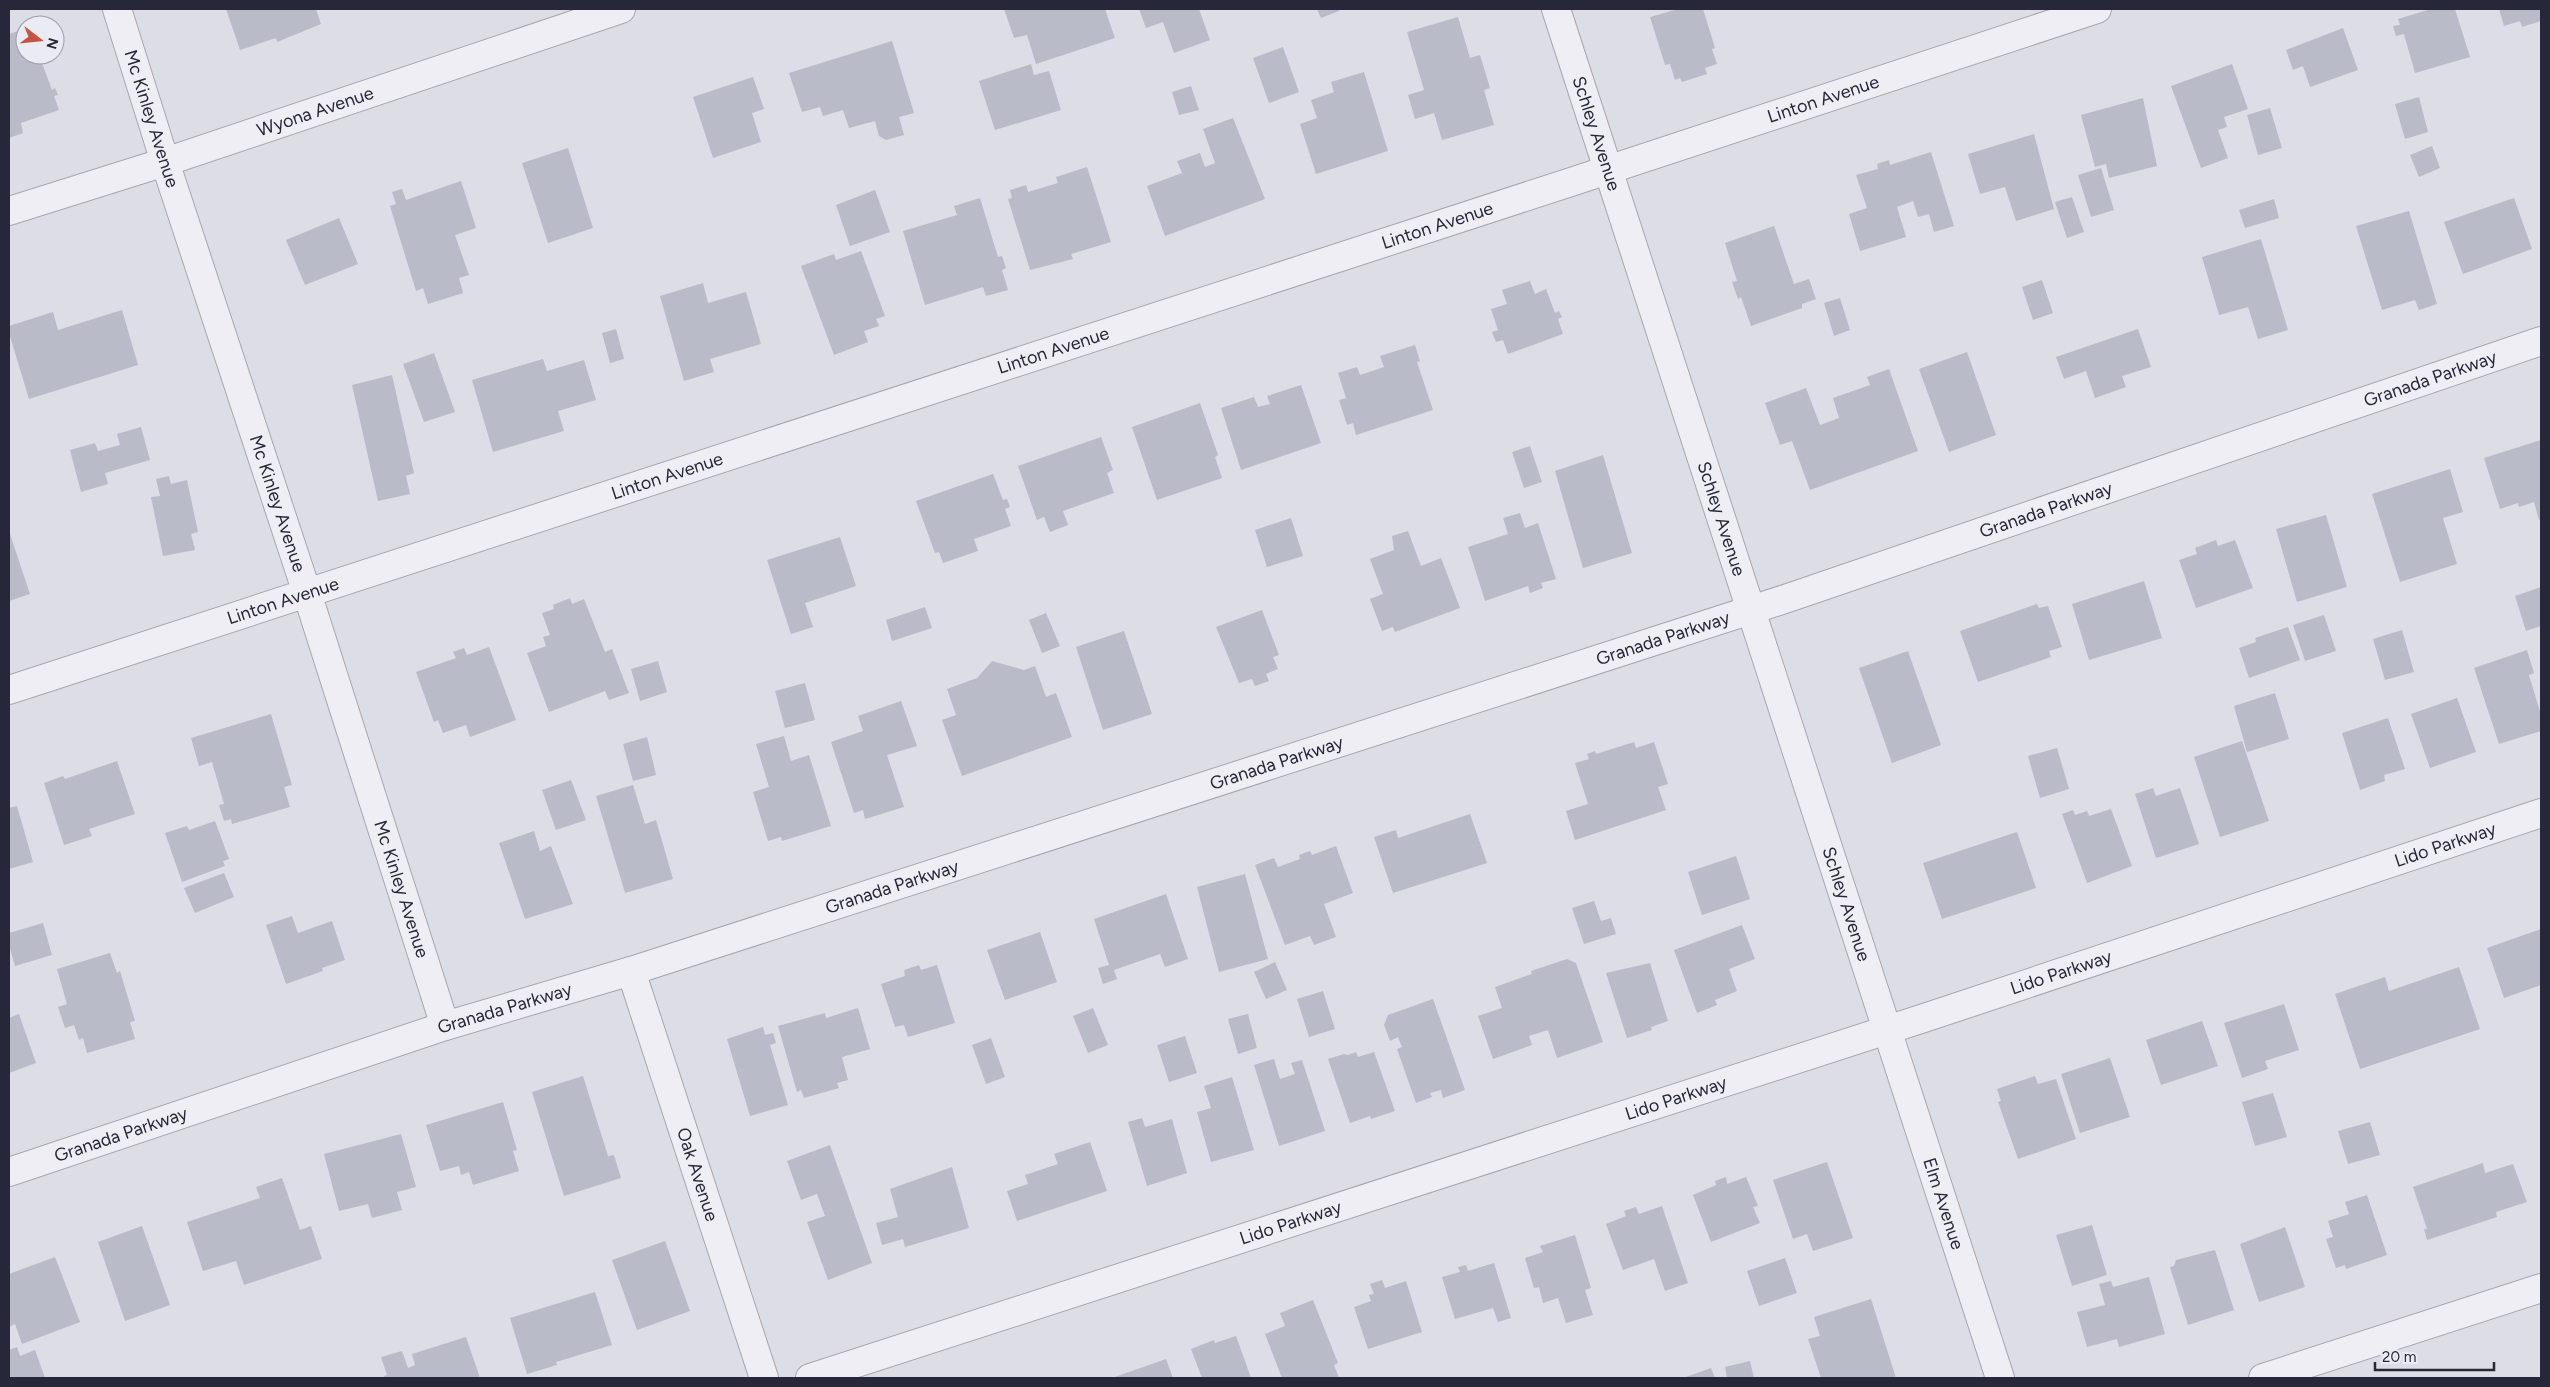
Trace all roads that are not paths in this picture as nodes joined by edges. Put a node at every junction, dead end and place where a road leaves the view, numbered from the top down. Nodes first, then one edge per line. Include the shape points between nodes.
1 (117, 9) edge
2 (621, 9) edge
3 (1556, 9) edge
4 (2097, 9) edge
5 (586, 14) edge
6 (165, 162) junction
7 (1608, 170) junction
8 (9, 212) edge
9 (2541, 341) edge
10 (307, 593) junction
11 (1751, 610) junction
12 (9, 690) edge
13 (2541, 812) edge
14 (631, 971) junction
15 (445, 1026) junction
16 (1887, 1031) junction
17 (9, 1172) edge
18 (2541, 1288) edge
19 (764, 1378) edge
20 (810, 1378) edge
21 (2000, 1378) edge
22 (2263, 1378) edge

1 - 6 street, Mc Kinley Avenue
2 - 5 street, Wyona Avenue
3 - 7 street, Schley Avenue
4 - 7 street, Linton Avenue
5 - 6 street, Wyona Avenue
6 - 8 street, Wyona Avenue
6 - 10 street, Mc Kinley Avenue
7 - 10 street, Linton Avenue
7 - 11 street, Schley Avenue
9 - 11 street, Granada Parkway
10 - 12 street, Linton Avenue
10 - 15 street, Mc Kinley Avenue
11 - 14 street, Granada Parkway
11 - 16 street, Schley Avenue
13 - 16 street, Lido Parkway
14 - 15 street, Granada Parkway
14 - 19 street, Oak Avenue
15 - 17 street, Granada Parkway
16 - 20 street, Lido Parkway
16 - 21 street, Elm Avenue
18 - 22 street

